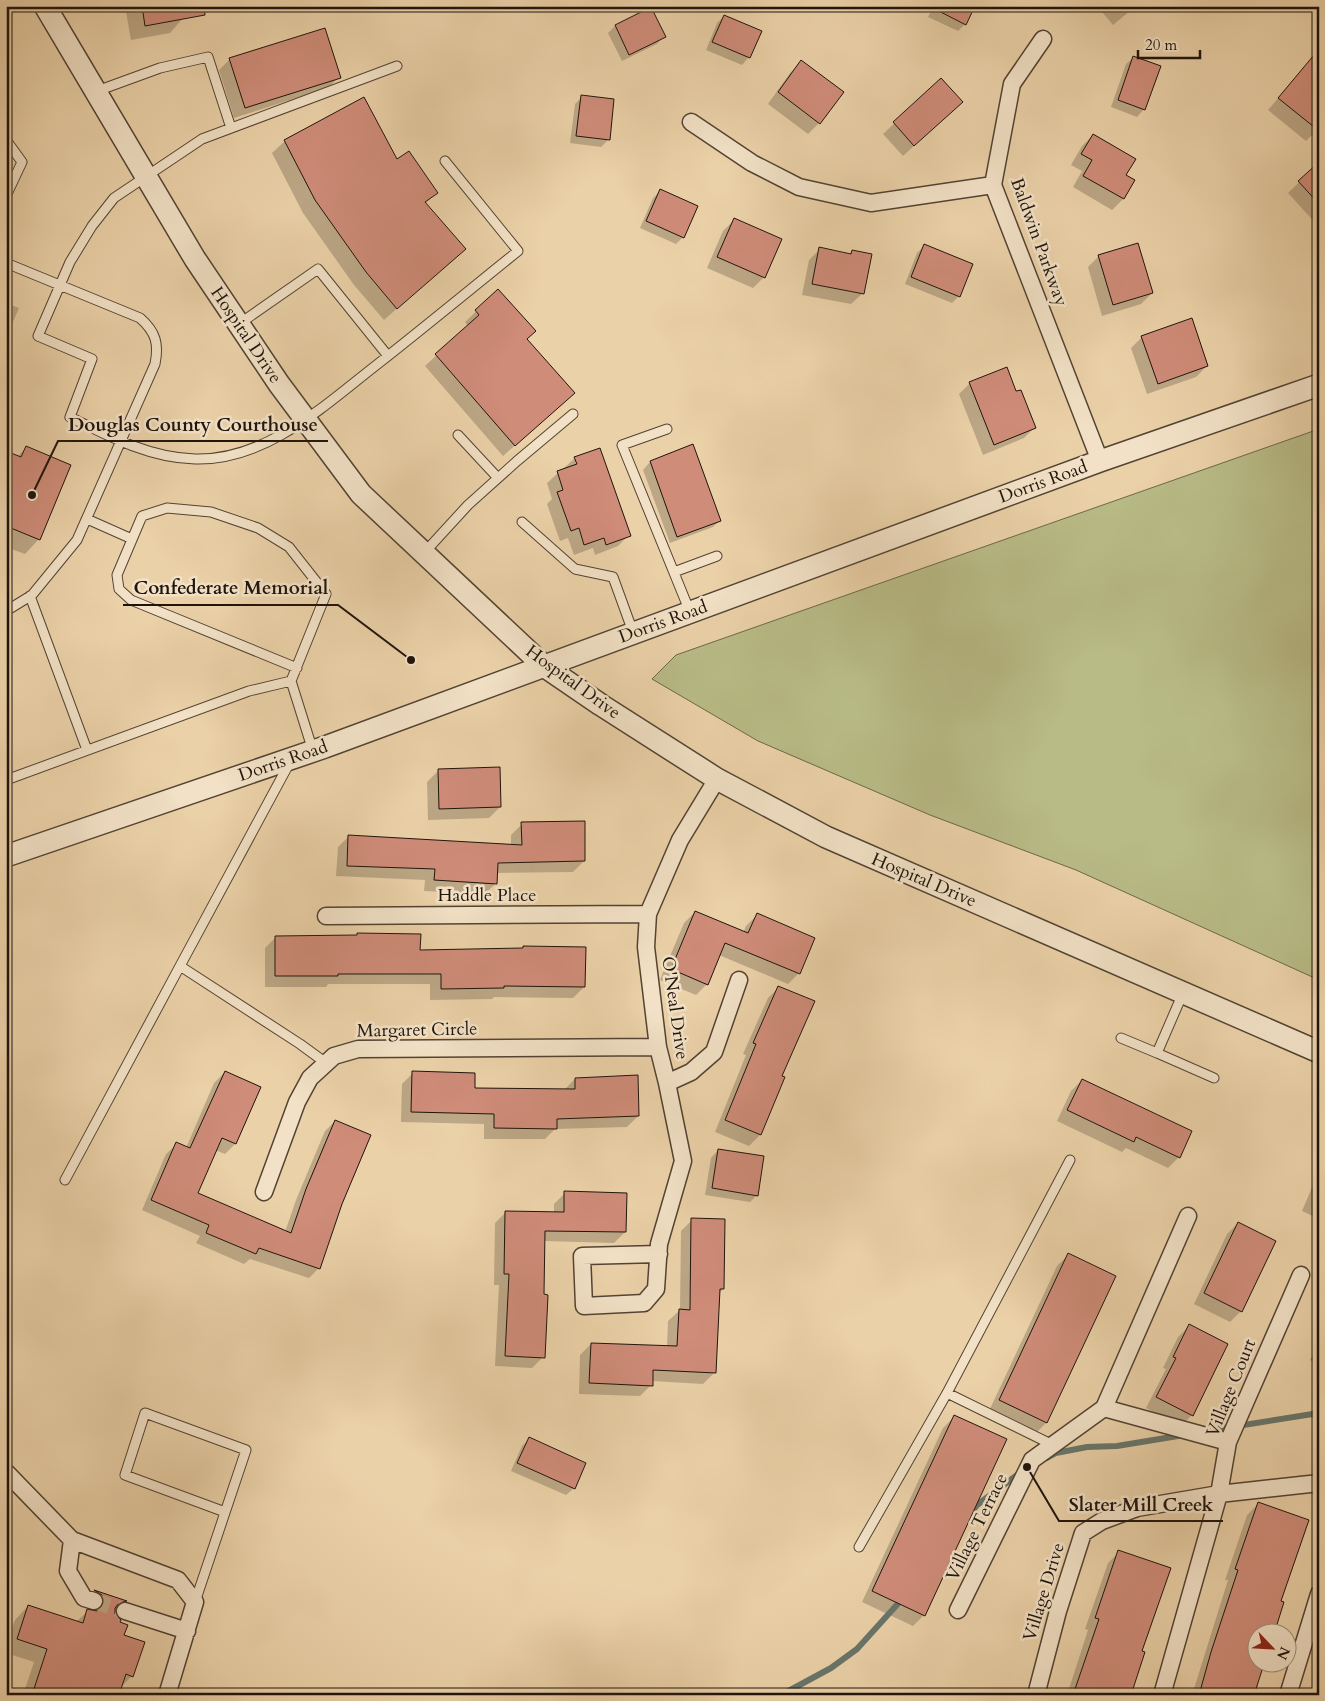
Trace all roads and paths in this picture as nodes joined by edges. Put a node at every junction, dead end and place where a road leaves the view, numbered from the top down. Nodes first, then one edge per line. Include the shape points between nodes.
1 (45, 6) edge
2 (1043, 39) dead end
3 (397, 66) dead end
4 (97, 91) junction
5 (691, 122) dead end
6 (231, 128) junction
7 (6, 140) edge
8 (444, 161) dead end
9 (147, 177) junction
10 (993, 185) junction
11 (6, 196) edge
12 (6, 263) edge
13 (60, 284) junction
14 (239, 324) junction
15 (388, 356) junction
16 (1319, 385) edge
17 (573, 414) dead end
18 (306, 420) junction
19 (667, 429) dead end
20 (458, 435) dead end
21 (121, 441) junction
22 (1100, 461) junction
23 (498, 478) junction
24 (87, 519) junction
25 (522, 522) dead end
26 (132, 539) junction
27 (424, 553) junction
28 (717, 556) dead end
29 (674, 572) junction
30 (30, 596) junction
31 (6, 610) edge
32 (690, 612) junction
33 (633, 633) junction
34 (544, 666) junction
35 (297, 668) junction
36 (291, 681) junction
37 (87, 750) junction
38 (313, 751) junction
39 (293, 758) junction
40 (718, 779) junction
41 (6, 780) edge
42 (6, 856) edge
43 (648, 914) junction
44 (326, 916) dead end
45 (180, 966) junction
46 (739, 980) dead end
47 (1184, 993) junction
48 (1122, 1038) dead end
49 (658, 1047) junction
50 (1319, 1052) edge
51 (1156, 1053) junction
52 (326, 1064) junction
53 (1214, 1078) dead end
54 (667, 1083) junction
55 (1070, 1160) dead end
56 (66, 1180) dead end
57 (264, 1192) dead end
58 (1188, 1216) dead end
59 (659, 1254) junction
60 (1301, 1275) dead end
61 (946, 1393) junction
62 (1104, 1408) junction
63 (1228, 1442) junction
64 (1053, 1445) junction
65 (6, 1472) edge
66 (1319, 1484) edge
67 (1220, 1494) junction
68 (225, 1512) junction
69 (72, 1540) junction
70 (859, 1547) dead end
71 (1319, 1594) edge
72 (94, 1601) tunnel mouth
73 (195, 1602) junction
74 (958, 1610) dead end
75 (125, 1612) tunnel mouth
76 (187, 1630) junction
77 (167, 1695) edge
78 (1036, 1695) edge
79 (1162, 1695) edge
80 (1288, 1695) edge

1 - 4 street, Hospital Drive
2 - 10 street, Baldwin Parkway via 1012,84
3 - 6 lane
4 - 6 lane via 160,68 208,57
4 - 9 street, Hospital Drive
5 - 10 street via 752,163 799,187 870,203
6 - 9 lane via 202,139
7 - 11 lane via 22,162
8 - 15 lane via 518,251
9 - 13 lane via 114,198 70,262
9 - 14 street, Hospital Drive via 195,259
10 - 22 street, Baldwin Parkway
12 - 13 lane
13 - 21 lane via 140,318 155,337 155,364
13 - 21 lane via 38,336 92,359 70,417
14 - 15 lane via 318,269
14 - 18 street, Hospital Drive
15 - 18 lane
16 - 22 street, Dorris Road
17 - 23 lane
18 - 21 lane via 269,441 234,455 195,459 157,453
18 - 27 street, Hospital Drive via 361,494
19 - 29 lane via 622,445
20 - 23 lane
21 - 24 lane
22 - 32 street, Dorris Road
23 - 27 lane
24 - 26 lane
24 - 30 lane via 77,540
25 - 33 lane via 575,569 613,577
26 - 35 lane via 117,575 118,589 131,600
26 - 35 lane via 142,516 167,508 211,512 258,528 289,547 326,594
27 - 34 street, Hospital Drive
28 - 29 lane
29 - 32 lane
30 - 31 lane
30 - 37 lane
32 - 33 street, Dorris Road
33 - 34 street, Dorris Road
34 - 38 street, Dorris Road
34 - 40 street, Hospital Drive
35 - 36 lane
36 - 37 lane via 249,691
36 - 38 lane
37 - 41 lane
38 - 39 street, Dorris Road
39 - 42 street, Dorris Road
39 - 45 lane
40 - 43 street, O'Neal Drive via 680,840
40 - 47 street, Hospital Drive via 826,838
43 - 44 street, Haddle Place
43 - 49 street, O'Neal Drive via 646,947
45 - 52 lane
45 - 56 lane
46 - 54 street via 714,1052 691,1072
47 - 50 street, Hospital Drive
47 - 51 lane
48 - 51 lane
49 - 52 street, Margaret Circle via 358,1049 334,1056
49 - 54 street, O'Neal Drive
51 - 53 lane
52 - 57 street, Margaret Circle via 310,1078 297,1102
54 - 59 street, O'Neal Drive via 683,1161
55 - 61 lane
58 - 62 street
59 - 59 street, O'Neal Drive via 656,1290 644,1303 584,1306 582,1256
60 - 63 street, Village Court
61 - 64 lane
61 - 70 lane
62 - 63 street
62 - 64 street, Village Terrace
63 - 67 street, Village Court
64 - 74 street, Village Terrace via 1032,1460
65 - 69 street
66 - 67 street, Village Drive
67 - 78 street, Village Drive via 1138,1508 1083,1533
67 - 79 street, Village Court
68 - 68 lane via 246,1450 146,1414 124,1475
68 - 73 lane
69 - 72 street via 68,1571 84,1598
69 - 73 street via 178,1580
71 - 80 street
73 - 76 street
75 - 76 street
76 - 77 street

